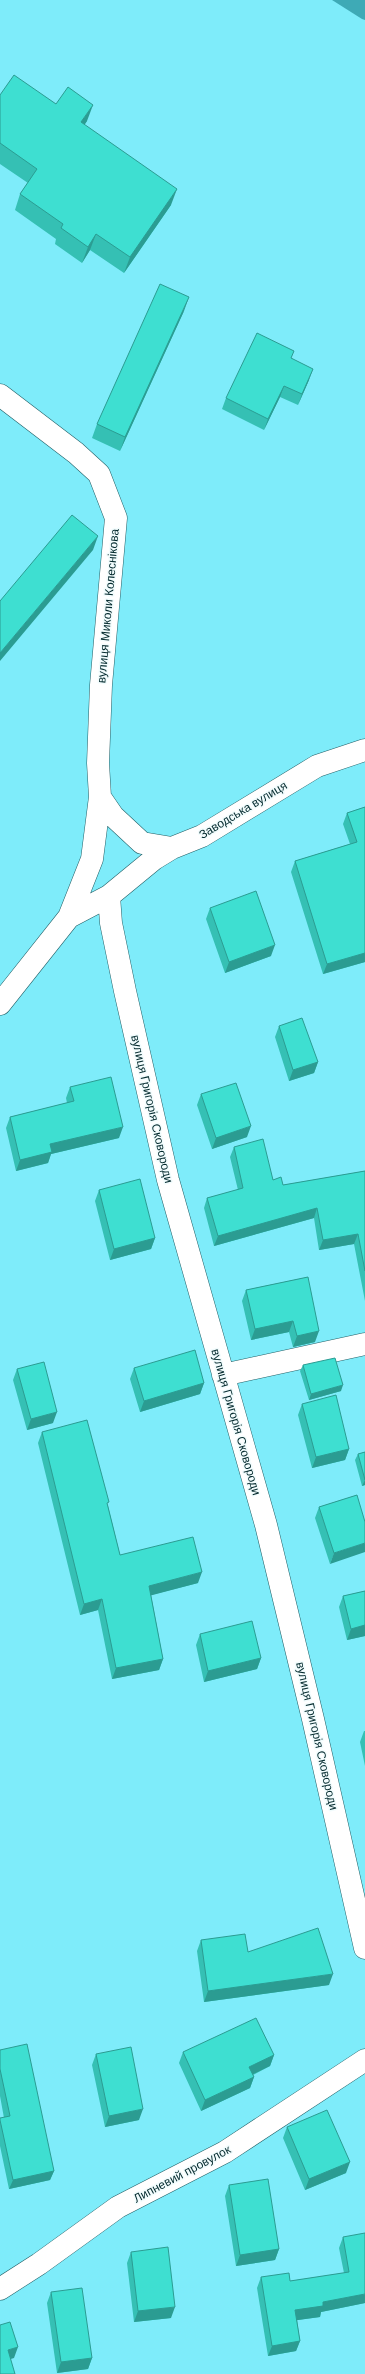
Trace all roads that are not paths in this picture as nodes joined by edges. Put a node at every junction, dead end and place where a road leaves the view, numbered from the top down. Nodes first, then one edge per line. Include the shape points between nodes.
1 (0, 396) edge
2 (365, 750) edge
3 (100, 798) junction
4 (172, 848) junction
5 (109, 896) junction
6 (69, 917) junction
7 (39, 954) junction
8 (0, 991) edge
9 (0, 1004) edge
10 (365, 1344) edge
11 (223, 1375) junction
12 (365, 1948) edge
13 (365, 2060) edge
14 (0, 2289) edge

1 - 3 street, вулиця Миколи Колеснікова via 76,452 99,474 116,518 101,685 98,763
2 - 4 street, Заводська вулиця via 317,766 202,836
3 - 4 street via 113,816 142,842
3 - 6 street, вулиця Миколи Колеснікова via 92,859
4 - 5 street, Заводська вулиця via 154,859
5 - 6 street, Заводська вулиця
5 - 11 street, вулиця Григорія Сковороди via 111,923 125,991 168,1180
6 - 7 street
7 - 8 street
7 - 9 street
10 - 11 street
11 - 12 street, вулиця Григорія Сковороди via 266,1525
13 - 14 street, Липневий провулок via 225,2152 118,2207

